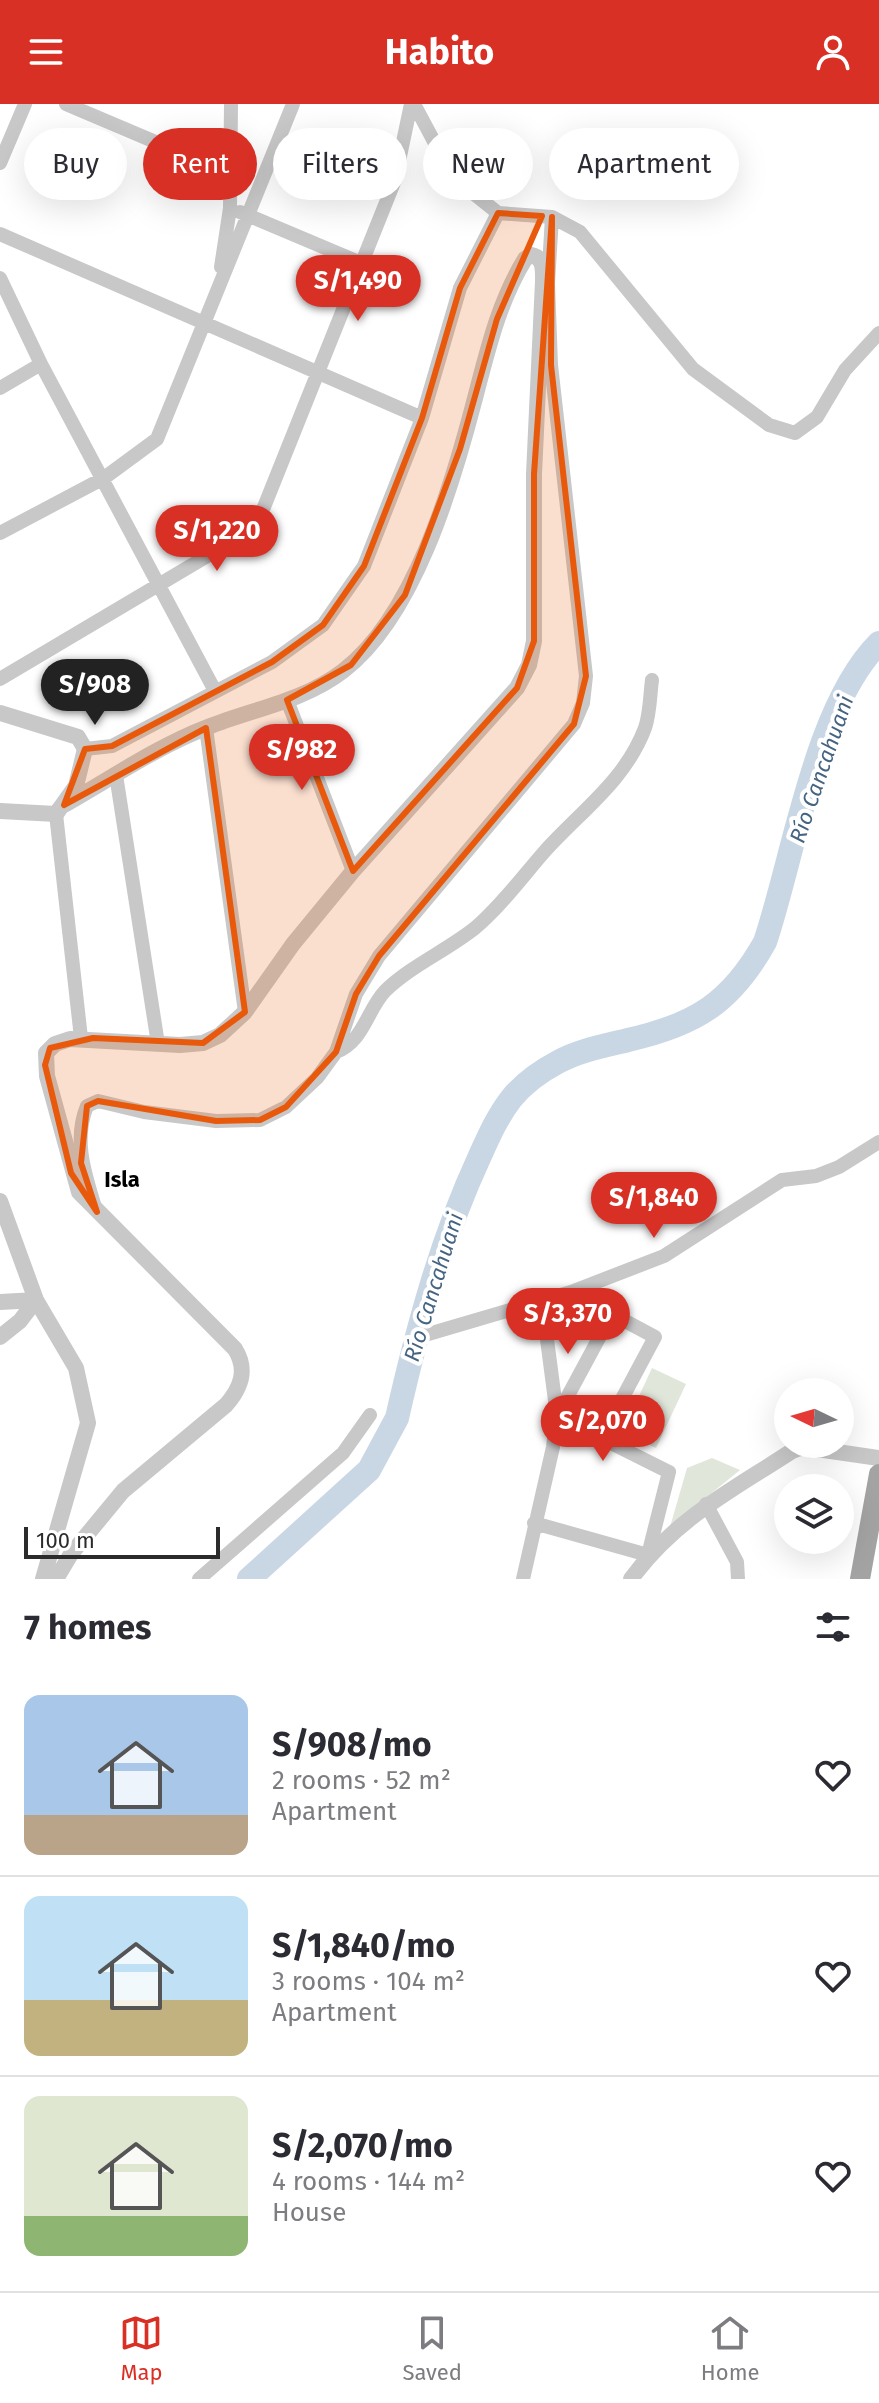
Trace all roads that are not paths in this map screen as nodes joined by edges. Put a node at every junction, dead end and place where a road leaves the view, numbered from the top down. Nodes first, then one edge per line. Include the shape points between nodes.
1 (25, 104) edge
2 (66, 104) edge
3 (231, 104) edge
4 (293, 104) edge
5 (412, 104) edge
6 (231, 128) edge
7 (143, 137) edge
8 (0, 163) edge
9 (230, 200) edge
10 (230, 208) junction
11 (498, 213) junction
12 (248, 216) junction
13 (552, 217) junction
14 (0, 234) edge
15 (361, 263) junction
16 (0, 278) edge
17 (217, 292) junction
18 (204, 323) junction
19 (879, 333) edge
20 (41, 364) junction
21 (318, 373) junction
22 (0, 388) edge
23 (422, 418) junction
24 (104, 478) junction
25 (0, 533) edge
26 (159, 585) junction
27 (0, 679) edge
28 (652, 680) dead end
29 (214, 689) junction
30 (287, 700) junction
31 (0, 713) edge
32 (206, 728) junction
33 (85, 749) junction
34 (116, 775) junction
35 (60, 810) junction
36 (0, 811) edge
37 (353, 871) junction
38 (245, 1012) junction
39 (81, 1038) junction
40 (158, 1044) junction
41 (336, 1052) junction
42 (879, 1142) edge
43 (0, 1201) edge
44 (97, 1212) junction
45 (36, 1300) junction
46 (1, 1301) edge
47 (542, 1301) junction
48 (425, 1335) dead end
49 (0, 1337) edge
50 (370, 1415) dead end
51 (557, 1416) junction
52 (600, 1440) junction
53 (879, 1458) edge
54 (879, 1474) edge
55 (706, 1504) junction
56 (534, 1523) junction
57 (648, 1555) junction
58 (43, 1579) edge
59 (56, 1579) edge
60 (199, 1579) edge
61 (523, 1579) edge
62 (631, 1579) edge
63 (738, 1579) edge
64 (860, 1579) edge

1 - 8 street
2 - 7 street
3 - 6 street
4 - 12 street
5 - 11 street via 453,177
5 - 15 street via 395,180
9 - 10 street
10 - 12 street
10 - 17 street
11 - 13 street
11 - 23 street via 460,288
12 - 15 street
12 - 17 street
13 - 19 street via 580,232 693,369 769,425 795,433 817,417 845,370
13 - 41 street via 551,365 584,629 583,703 574,724 379,956 356,994
14 - 18 street
15 - 21 street
16 - 20 street
17 - 18 street
18 - 21 street
18 - 24 street via 157,439
20 - 22 street
20 - 24 street
21 - 23 street
21 - 26 street via 256,527
23 - 29 street via 364,566 323,625 272,662
24 - 25 street
24 - 26 street
26 - 27 street
26 - 29 street
28 - 41 street via 646,727 625,766 591,808 476,927 419,963 383,994 348,1047
29 - 33 street via 112,746
30 - 32 street
30 - 37 street
30 - 37 street via 351,665 395,615 460,449 497,319 522,263 534,255 542,264 543,281 534,474 534,641 529,665 507,700
31 - 33 street via 78,737
32 - 34 street
32 - 38 street
33 - 35 street via 76,786
34 - 35 street
34 - 40 street
35 - 36 street
35 - 39 street
37 - 38 street
38 - 40 street via 210,1041
39 - 40 street
39 - 44 street via 50,1048 45,1065 76,1185
41 - 44 street via 286,1107 260,1120 216,1121 98,1101 87,1106 81,1120 81,1163
42 - 47 street via 816,1176 782,1180 664,1256
43 - 45 street
44 - 59 street via 235,1349 242,1379 226,1405 123,1491
45 - 46 street
45 - 49 street
45 - 58 street via 76,1368 88,1423
47 - 48 street
47 - 51 street
50 - 60 street via 343,1453
51 - 52 street
51 - 52 street via 612,1314 655,1337
51 - 56 street
52 - 57 street via 669,1472
53 - 55 street via 803,1447
54 - 64 main road
55 - 57 street
55 - 63 street via 737,1562
56 - 57 street
56 - 61 street
57 - 62 street

